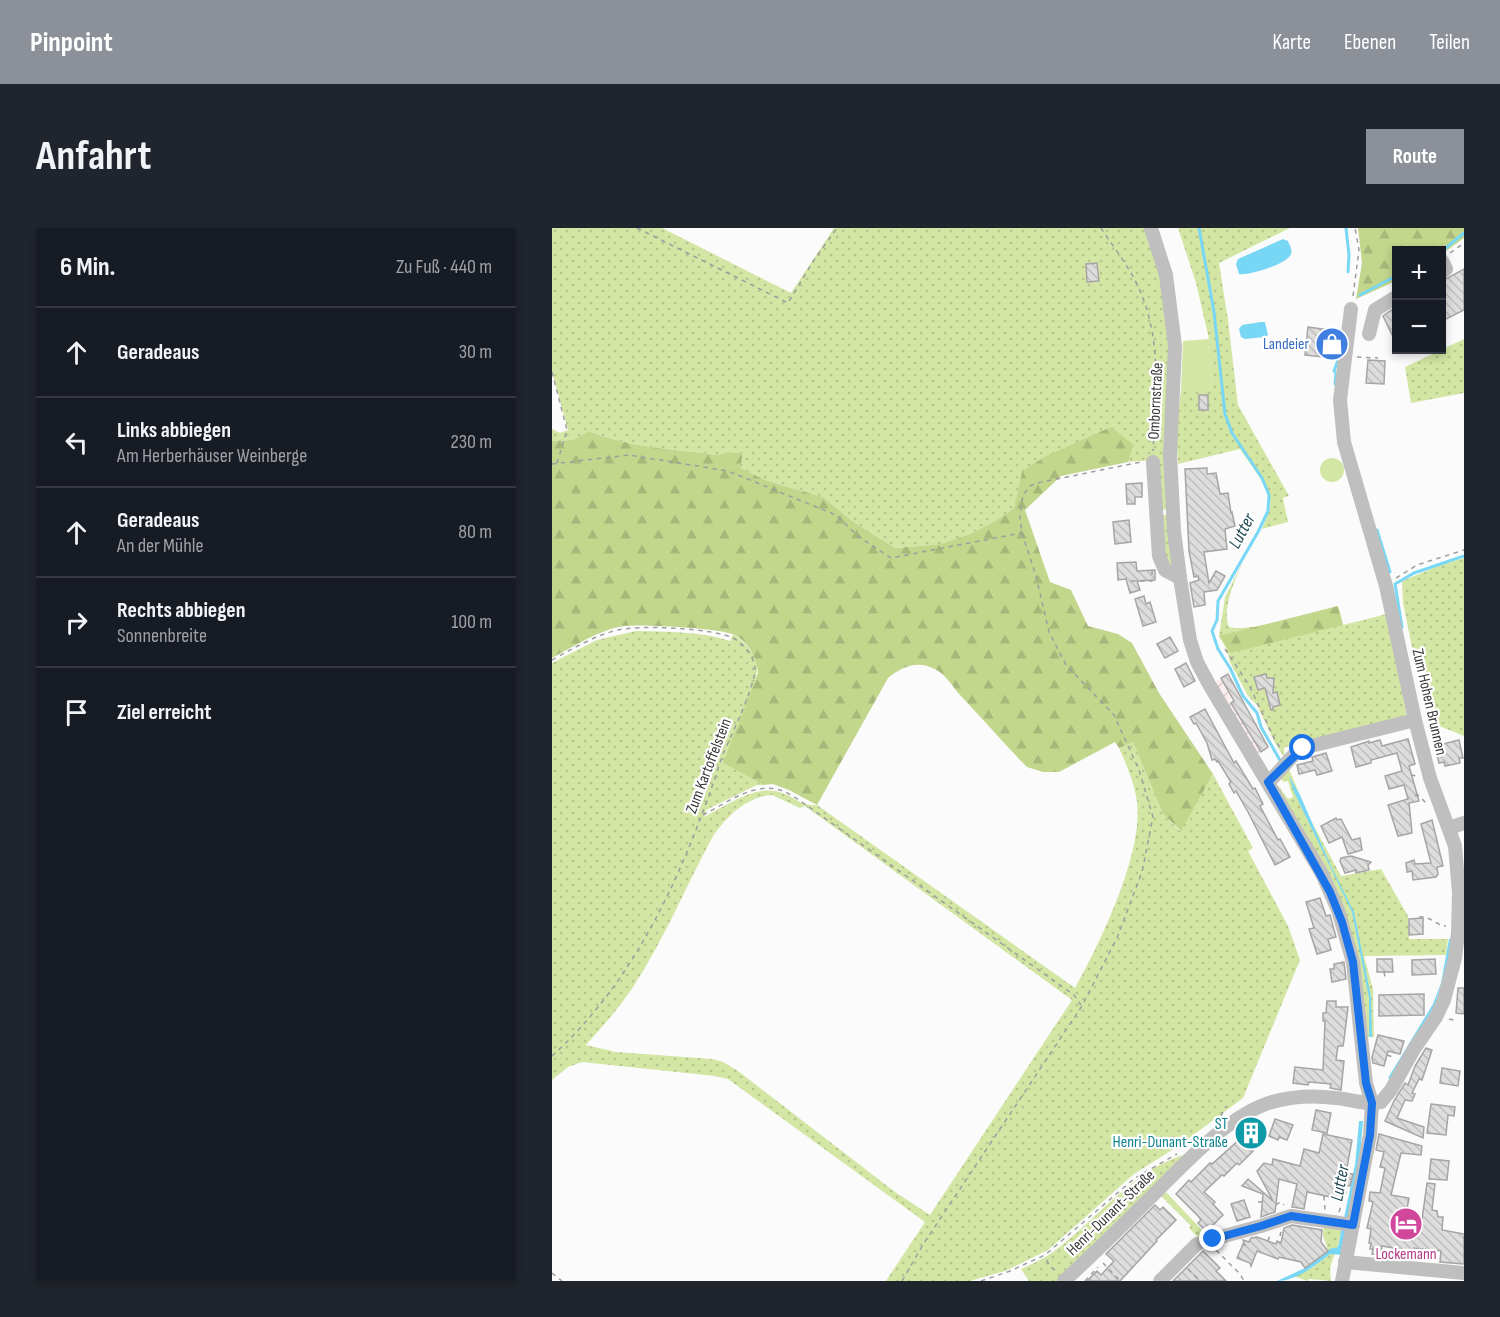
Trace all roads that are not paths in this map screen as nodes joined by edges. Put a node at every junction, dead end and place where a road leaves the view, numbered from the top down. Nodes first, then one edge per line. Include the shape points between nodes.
1 (1151, 228) edge
2 (1392, 299) edge
3 (1351, 309) road end
4 (1369, 334) dead end
5 (1153, 462) road end
6 (1180, 578) junction
7 (1415, 720) junction
8 (1268, 782) junction
9 (1464, 823) edge
10 (1449, 828) junction
11 (1366, 1083) junction
12 (1391, 1090) junction
13 (1372, 1103) junction
14 (1341, 1222) junction
15 (1197, 1244) dead end
16 (1215, 1245) road end
17 (1345, 1262) junction
18 (1464, 1273) edge
19 (1441, 1276) edge
20 (1064, 1281) edge
21 (1160, 1281) edge
22 (1342, 1281) edge

1 - 6 street, Ombornstraße via 1166,275 1176,346 1170,455
2 - 4 street via 1375,310
3 - 7 street, Zum Hohen Brunnen via 1340,400 1344,442 1386,586
5 - 6 street via 1159,556 1165,570
6 - 8 street, Ombornstraße via 1188,633 1197,662
7 - 8 street via 1306,747
7 - 10 street, Zum Hohen Brunnen
8 - 11 street, Ombornstraße via 1322,874 1342,922 1353,962
9 - 10 street
10 - 12 street, Zum Hohen Brunnen via 1459,893 1455,958 1436,1017
11 - 12 street via 1379,1083
11 - 13 street, Ombornstraße
12 - 13 street, Zum Hohen Brunnen via 1381,1102
13 - 14 street via 1370,1135
13 - 20 street, Henri-Dunant-Straße via 1303,1096 1272,1102 1245,1114 1190,1159
14 - 16 street via 1285,1217
14 - 17 street
15 - 21 street
17 - 19 street
17 - 22 street
18 - 19 street

